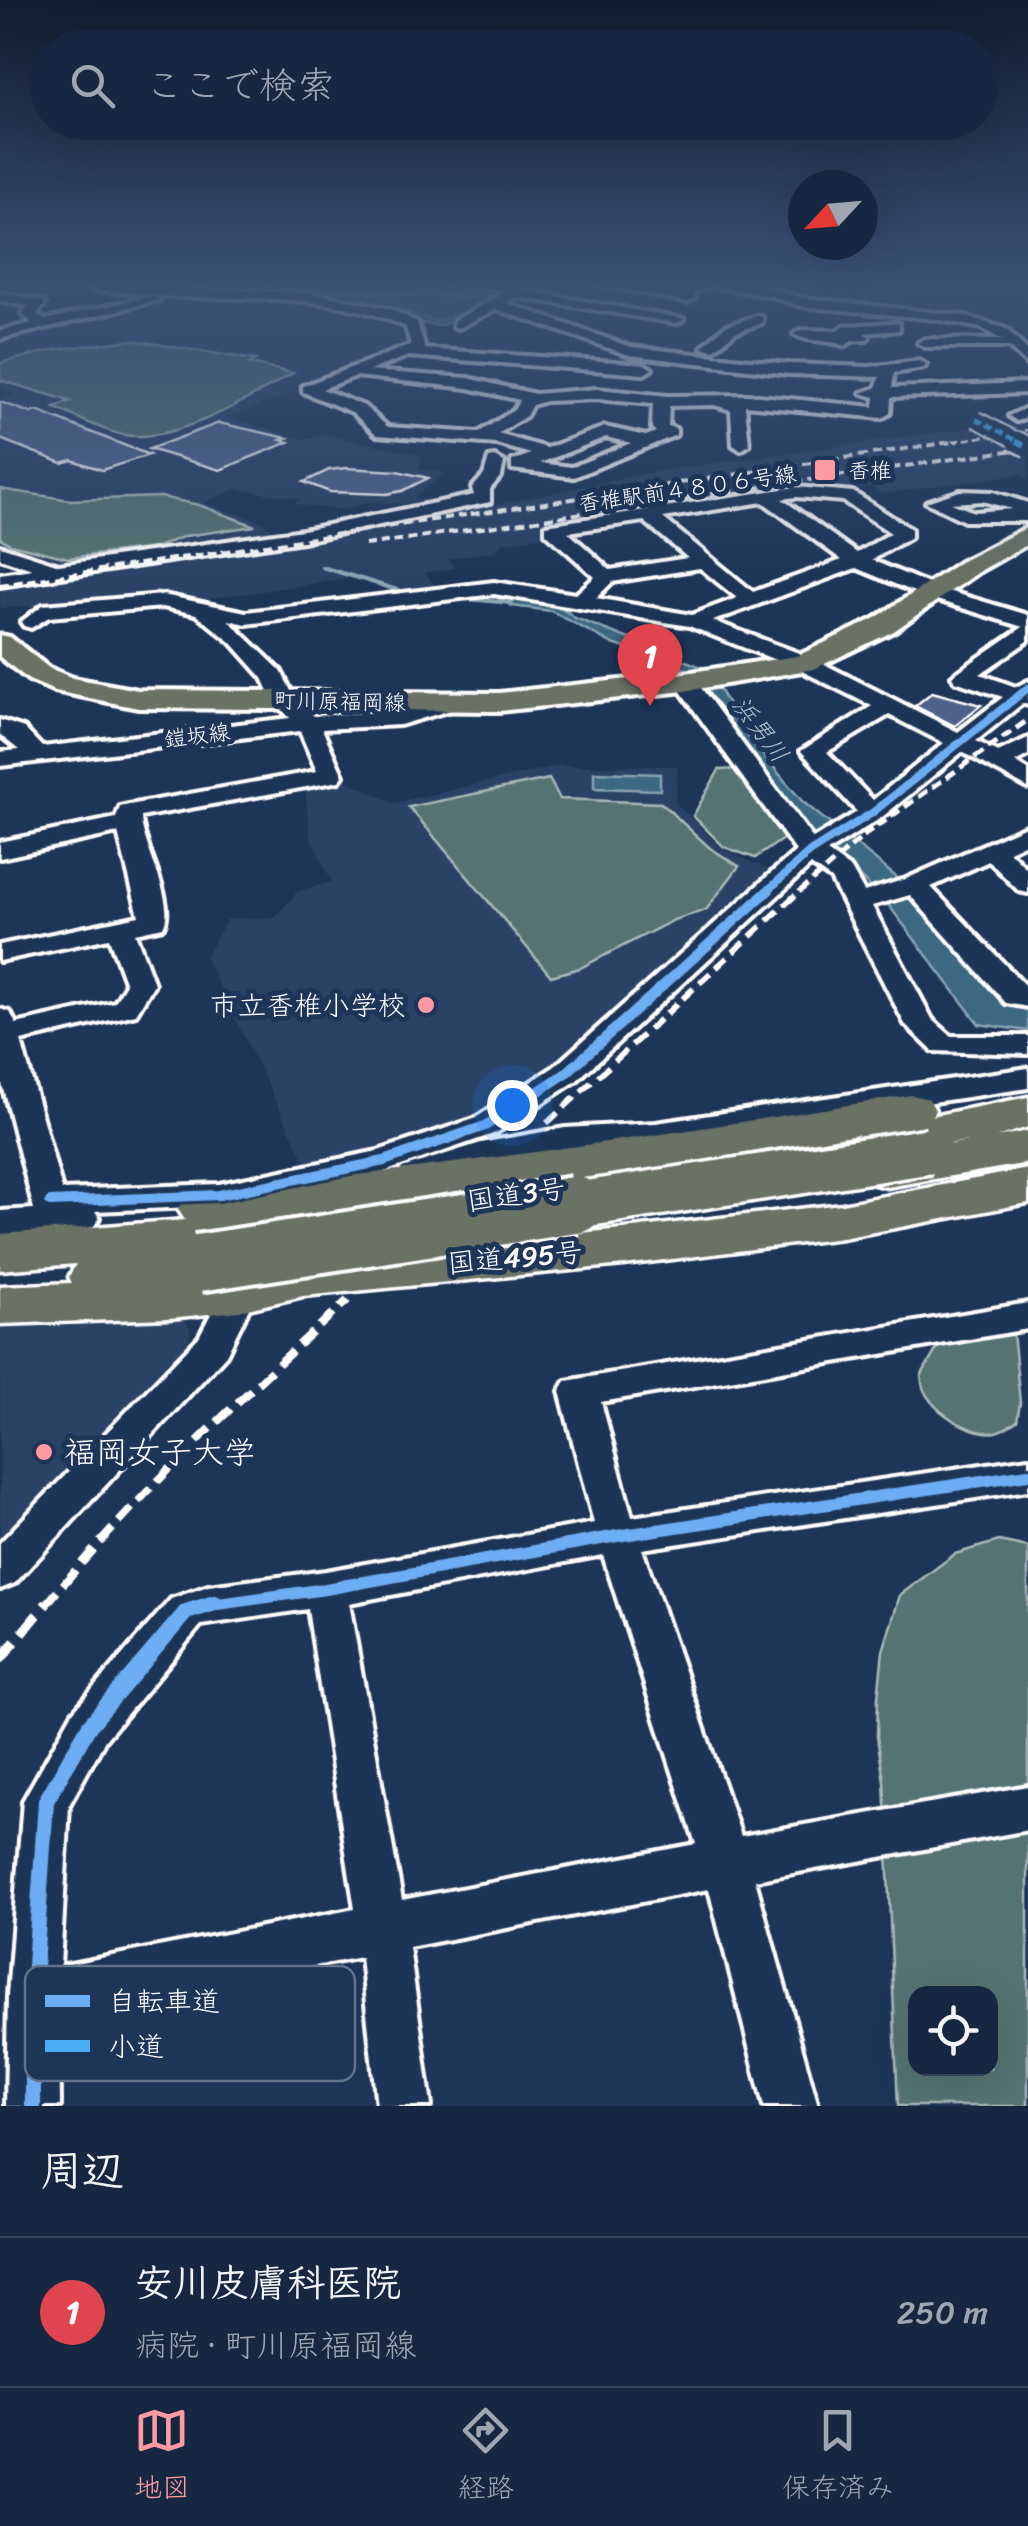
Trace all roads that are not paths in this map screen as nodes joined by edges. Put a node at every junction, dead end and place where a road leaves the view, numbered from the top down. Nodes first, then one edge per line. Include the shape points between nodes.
1 (325, 382) edge
2 (459, 382) edge
3 (666, 382) edge
4 (886, 382) edge
5 (676, 383) dead end
6 (1028, 385) edge
7 (884, 390) junction
8 (846, 391) dead end
9 (533, 398) junction
10 (661, 400) junction
11 (718, 400) junction
12 (976, 418) dead end
13 (479, 438) junction
14 (657, 444) junction
15 (742, 445) dead end
16 (1028, 447) edge
17 (546, 454) junction
18 (494, 462) junction
19 (516, 465) junction
20 (767, 497) junction
21 (1028, 512) edge
22 (648, 516) junction
23 (1028, 534) edge
24 (0, 552) edge
25 (705, 561) junction
26 (856, 561) junction
27 (56, 571) junction
28 (606, 576) junction
29 (0, 580) edge
30 (931, 592) junction
31 (752, 601) junction
32 (581, 602) junction
33 (200, 609) junction
34 (694, 621) junction
35 (31, 622) dead end
36 (1028, 622) edge
37 (1028, 632) edge
38 (0, 644) edge
39 (804, 663) junction
40 (700, 680) junction
41 (1024, 694) edge
42 (284, 700) junction
43 (452, 702) junction
44 (889, 706) junction
45 (308, 722) junction
46 (0, 727) edge
47 (962, 743) junction
48 (1028, 746) edge
49 (36, 754) junction
50 (0, 759) edge
51 (999, 762) junction
52 (1028, 780) edge
53 (872, 813) junction
54 (128, 823) junction
55 (1028, 833) edge
56 (0, 850) edge
57 (993, 850) junction
58 (810, 852) junction
59 (914, 885) junction
60 (1028, 885) edge
61 (857, 902) junction
62 (120, 928) junction
63 (0, 953) edge
64 (1028, 998) edge
65 (2, 1027) edge
66 (1028, 1045) edge
67 (1028, 1078) edge
68 (8, 1084) edge
69 (1028, 1095) edge
70 (1028, 1112) edge
71 (1028, 1120) edge
72 (1028, 1137) edge
73 (925, 1143) junction
74 (1028, 1146) edge
75 (1028, 1167) edge
76 (1028, 1186) edge
77 (0, 1223) edge
78 (185, 1225) junction
79 (30, 1236) edge
80 (301, 1267) junction
81 (0, 1278) edge
82 (239, 1292) junction
83 (0, 1305) edge
84 (1028, 1316) edge
85 (1028, 1474) edge
86 (616, 1536) junction
87 (0, 1571) edge
88 (326, 1590) junction
89 (1028, 1808) edge
90 (726, 1862) junction
91 (382, 1927) junction
92 (35, 1966) edge
93 (185, 1966) edge
94 (32, 2081) edge
95 (32, 2106) edge
96 (404, 2106) edge
97 (791, 2106) edge

1 - 13 street via 308,389 358,409 383,432
2 - 9 street
3 - 5 street
4 - 7 street
6 - 7 street
7 - 8 street
7 - 11 street via 882,413
9 - 10 street
9 - 13 street
10 - 11 street
10 - 14 street via 660,428 670,432
11 - 15 street via 739,407
12 - 16 street, bridge
13 - 17 street
13 - 18 street
14 - 17 street via 605,432
14 - 19 street via 574,472
17 - 19 street
18 - 19 street
18 - 27 street via 481,488 484,498 452,507
20 - 22 street, 香椎駅前４８０６号線
20 - 26 street
20 - 26 street, 香椎駅前４８０６号線 via 847,496 904,533
21 - 21 street via 1006,500 948,510 980,520
22 - 25 street
22 - 28 street, 香椎駅前４８０６号線 via 553,529
23 - 30 main road, 町川原福岡線
24 - 27 street
25 - 28 street
25 - 31 street
26 - 30 street
26 - 31 street
27 - 29 street
28 - 32 street
30 - 36 street
30 - 39 main road, 町川原福岡線 via 884,625
31 - 34 street
32 - 33 street via 494,588 246,618
32 - 34 street
33 - 35 street via 163,600 43,611
33 - 42 street via 238,638 273,676
34 - 39 street
37 - 41 street via 962,676
38 - 42 main road, 町川原福岡線 via 39,674 107,695
39 - 40 main road, 町川原福岡線
39 - 44 street
40 - 43 main road, 町川原福岡線
40 - 58 street
41 - 47 street
42 - 43 main road, 町川原福岡線
42 - 45 street
43 - 45 street, 鎧坂線 via 400,718
44 - 47 street
44 - 53 street via 813,751
45 - 49 street, 鎧坂線
45 - 54 street via 331,776 130,812
46 - 49 street
47 - 51 street
47 - 53 street
48 - 51 street
49 - 50 street, 鎧坂線
51 - 52 street
53 - 58 street
54 - 56 street
54 - 62 street via 153,921
55 - 57 street
57 - 59 street
57 - 60 street
58 - 61 street via 842,875
58 - 79 street via 577,1064 485,1126 384,1160
59 - 61 street
59 - 64 street via 1016,997
61 - 66 street via 920,1024 944,1045
62 - 63 street
62 - 65 street via 140,984 126,1008
65 - 68 street
67 - 78 street via 656,1132 565,1138 481,1154 382,1187
68 - 79 street
69 - 78 highway
70 - 78 highway, 国道3号 via 586,1185
71 - 73 highway
72 - 73 highway
73 - 79 highway via 212,1240
73 - 81 highway, bridge via 198,1263
74 - 80 highway, 国道3号
75 - 80 highway via 817,1209
76 - 80 highway, 国道495号 via 842,1222 624,1247
77 - 79 street
78 - 79 highway, 国道3号
80 - 81 highway, 国道3号
80 - 82 highway, 国道495号
82 - 83 highway, 国道495号
82 - 87 street via 213,1345
84 - 86 street via 579,1391
85 - 86 street
86 - 88 street
86 - 90 street
88 - 91 street
88 - 92 street via 186,1612 89,1726 46,1801
89 - 90 street
90 - 91 street
90 - 97 street
91 - 93 street
91 - 96 street
94 - 95 street

